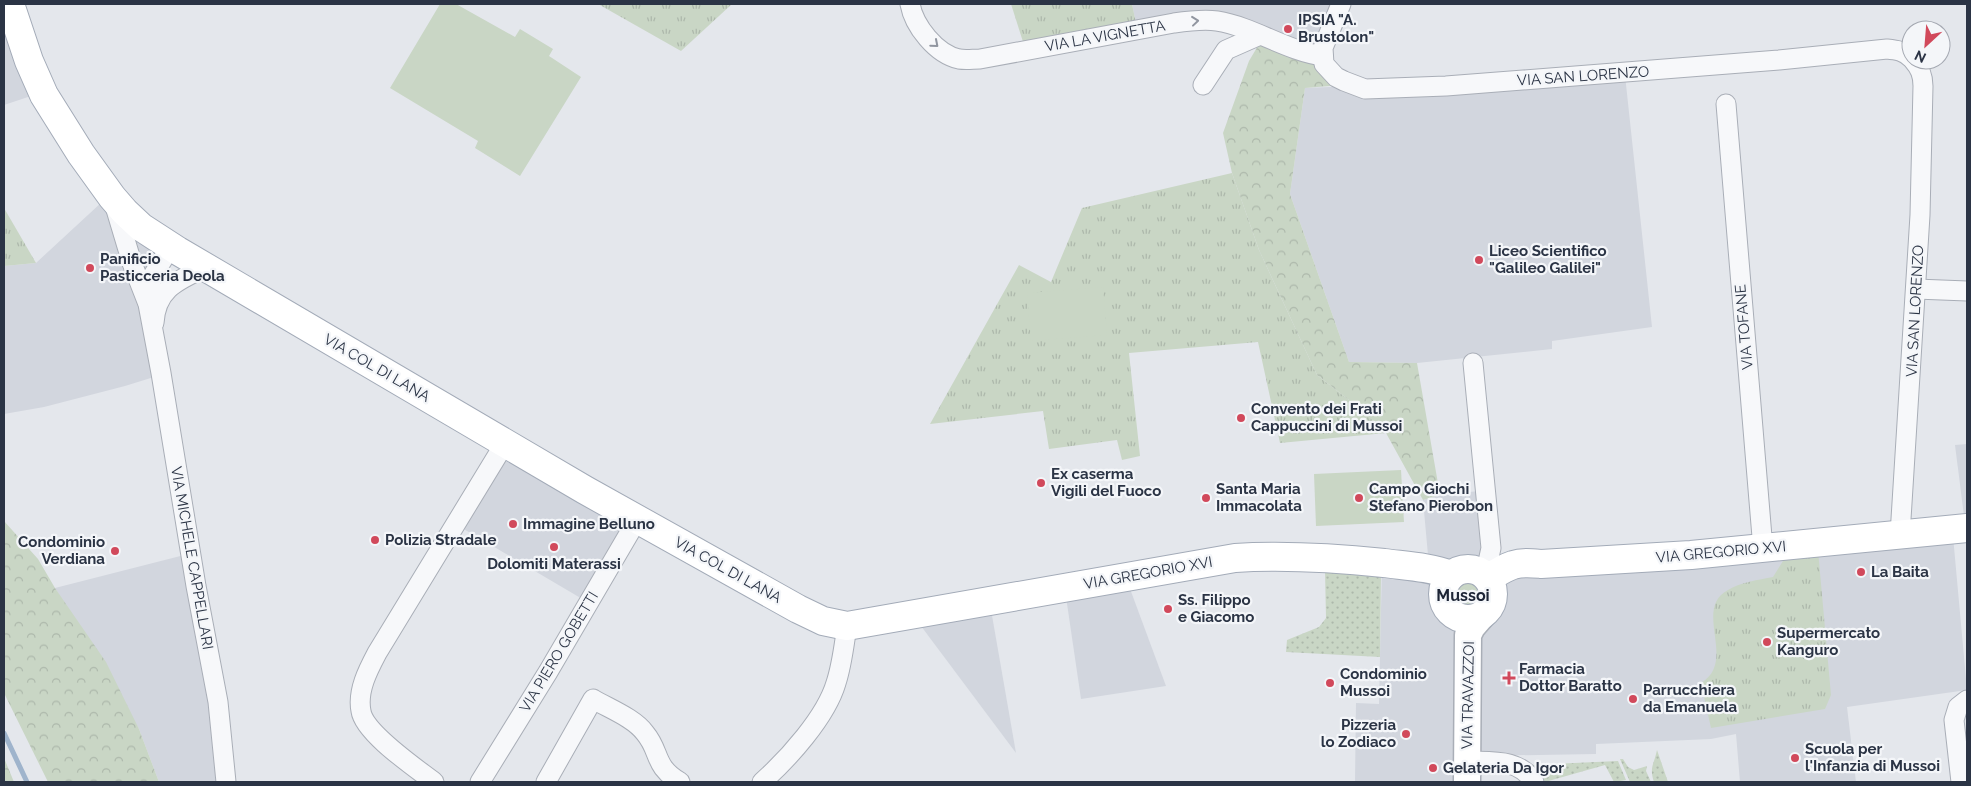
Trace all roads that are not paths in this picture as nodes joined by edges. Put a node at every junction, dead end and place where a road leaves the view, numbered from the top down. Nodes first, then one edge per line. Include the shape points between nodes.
1 (10, 4) edge
2 (910, 4) edge
3 (1341, 4) edge
4 (1260, 35) junction
5 (1901, 51) edge
6 (1323, 56) junction
7 (1920, 70) edge
8 (1204, 85) dead end
9 (1726, 104) dead end
10 (112, 197) junction
11 (174, 249) junction
12 (206, 268) junction
13 (1916, 289) junction
14 (1967, 291) edge
15 (154, 303) junction
16 (1473, 362) dead end
17 (505, 443) junction
18 (637, 520) junction
19 (1967, 528) edge
20 (1900, 535) junction
21 (1763, 549) junction
22 (1473, 591) junction
23 (847, 626) junction
24 (1967, 700) edge
25 (1467, 772) edge
26 (226, 782) edge
27 (434, 782) edge
28 (480, 782) edge
29 (546, 782) edge
30 (680, 782) edge
31 (762, 782) edge
32 (1534, 782) edge
33 (1961, 782) edge

1 - 10 main road, VIA COL DI LANA via 44,95
2 -> 4 street, VIA LA VIGNETTA via 925,35 958,59 980,59 1203,20 1229,23
3 - 6 street via 1326,39
4 - 6 street, VIA LA VIGNETTA
4 - 8 street via 1226,50
5 - 6 street, VIA SAN LORENZO via 1887,49 1446,86 1365,89 1336,77 1324,64
7 - 13 street, VIA SAN LORENZO via 1924,86
9 - 21 street, VIA TOFANE
10 - 11 main road, VIA COL DI LANA via 141,227
10 - 15 street, VIA MICHELE CAPPELLARI via 132,263
11 - 12 main road, VIA COL DI LANA
11 - 15 street, VIA MICHELE CAPPELLARI via 165,282
12 - 15 street via 178,280
12 - 17 main road, VIA COL DI LANA
13 - 14 street
13 - 20 street, VIA SAN LORENZO
15 - 26 street, VIA MICHELE CAPPELLARI via 154,335 218,702
16 - 22 street
17 - 18 main road, VIA COL DI LANA
17 - 27 street via 377,653 360,697 361,713 370,728
18 - 23 main road, VIA COL DI LANA via 798,609 824,621
18 - 28 street, VIA PIERO GOBETTI
19 - 20 main road, VIA GREGORIO XVI
20 - 21 main road, VIA GREGORIO XVI
21 - 22 main road, VIA GREGORIO XVI via 1511,566
22 - 23 main road, VIA GREGORIO XVI via 1433,580 1411,566 1304,558 1235,558
22 - 25 street, VIA TRAVAZZOI
23 - 31 street via 831,697 798,746
24 - 33 street via 1958,707 1954,720
25 - 32 street via 1506,762 1518,766
29 - 30 street via 593,699 645,732 663,768

